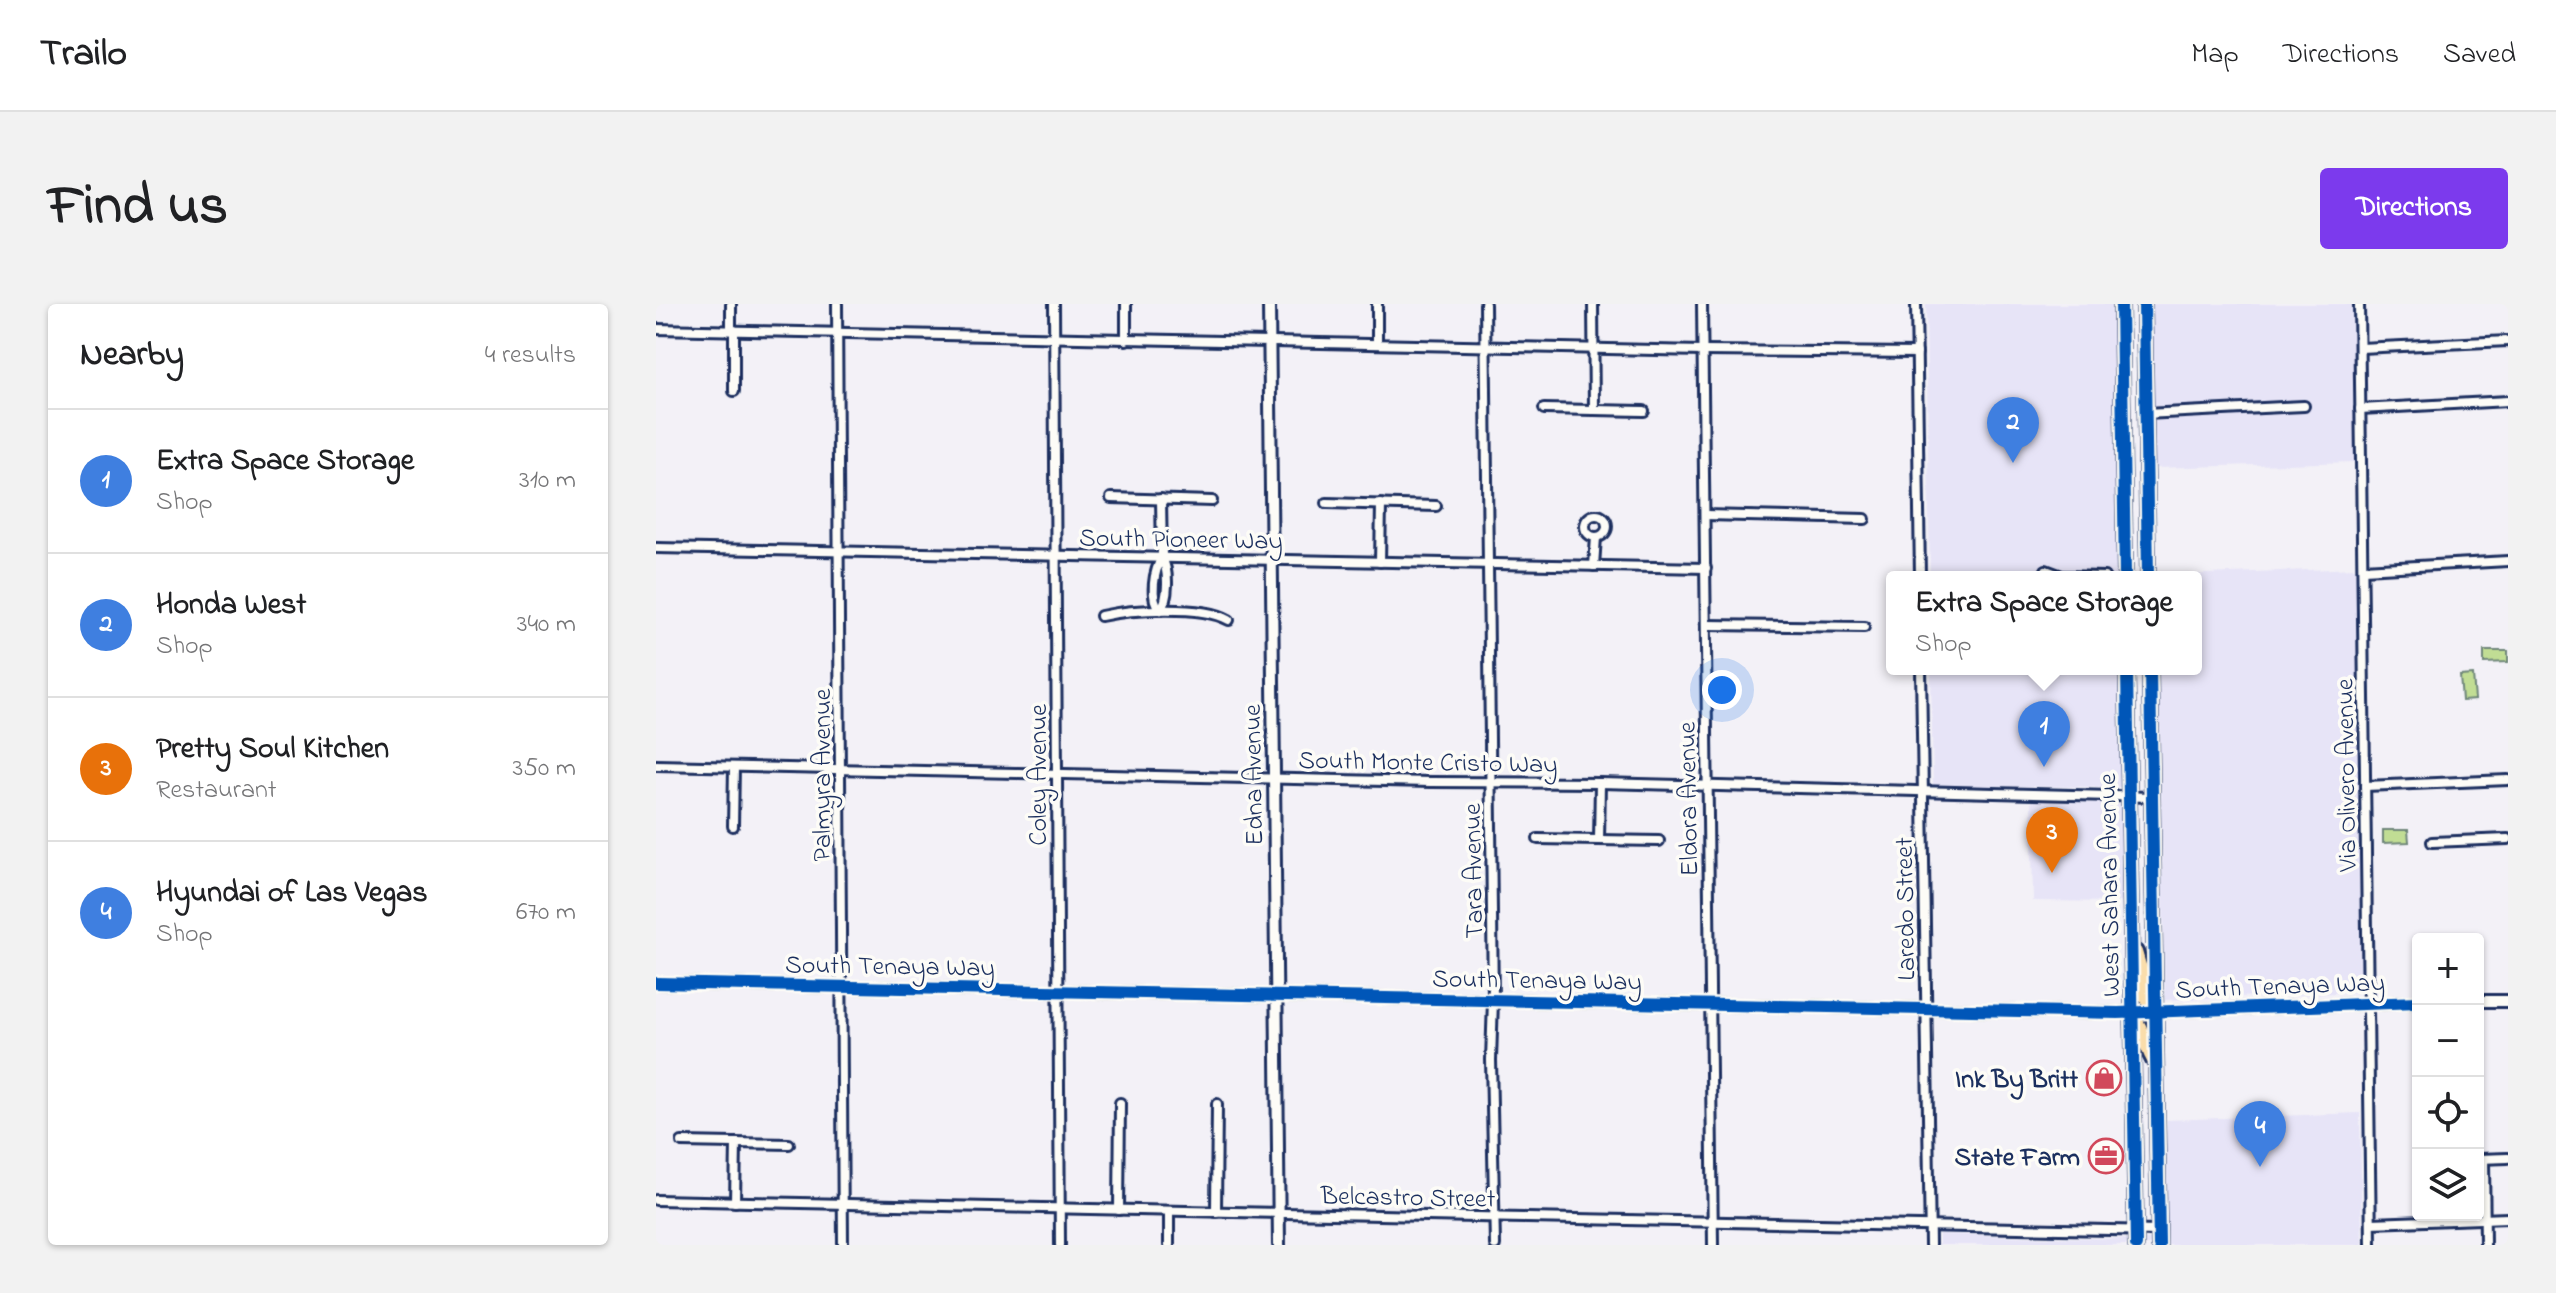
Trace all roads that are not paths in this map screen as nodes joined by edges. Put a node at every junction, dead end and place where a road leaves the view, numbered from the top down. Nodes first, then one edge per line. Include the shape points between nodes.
1 (731, 304) edge
2 (837, 304) edge
3 (1054, 304) edge
4 (1126, 304) edge
5 (1269, 304) edge
6 (1377, 304) edge
7 (1485, 304) edge
8 (1593, 304) edge
9 (1702, 304) edge
10 (1916, 304) edge
11 (2121, 304) edge
12 (2144, 304) edge
13 (2359, 304) edge
14 (656, 329) edge
15 (732, 330) junction
16 (838, 332) junction
17 (1055, 338) junction
18 (1126, 340) junction
19 (1269, 341) junction
20 (2508, 341) edge
21 (1377, 344) junction
22 (1486, 347) junction
23 (2360, 348) junction
24 (1593, 349) junction
25 (1702, 351) junction
26 (1917, 353) junction
27 (2145, 357) junction
28 (2122, 361) junction
29 (734, 391) dead end
30 (2508, 401) edge
31 (2304, 406) dead end
32 (1544, 409) dead end
33 (2360, 409) junction
34 (1594, 410) junction
35 (1644, 411) dead end
36 (2145, 414) junction
37 (1111, 498) dead end
38 (1161, 499) junction
39 (1212, 501) dead end
40 (1327, 503) dead end
41 (1381, 504) junction
42 (1436, 506) dead end
43 (1705, 515) junction
44 (1865, 519) dead end
45 (1596, 537) dead end
46 (656, 548) edge
47 (839, 552) junction
48 (1056, 556) junction
49 (1162, 558) junction
50 (1271, 560) junction
51 (2508, 561) edge
52 (1380, 562) junction
53 (1488, 564) junction
54 (1594, 566) junction
55 (1706, 568) junction
56 (2363, 569) junction
57 (2046, 570) dead end
58 (1920, 571) edge
59 (2049, 571) edge
60 (2125, 571) edge
61 (2148, 571) edge
62 (1160, 610) junction
63 (1101, 616) dead end
64 (1229, 620) dead end
65 (1706, 625) junction
66 (1864, 627) dead end
67 (1921, 675) edge
68 (2127, 675) edge
69 (2150, 675) edge
70 (656, 765) edge
71 (734, 767) junction
72 (841, 769) junction
73 (1057, 774) junction
74 (1274, 778) junction
75 (2508, 780) edge
76 (1491, 782) junction
77 (1600, 783) junction
78 (2365, 786) junction
79 (1707, 787) junction
80 (1923, 791) junction
81 (2128, 797) junction
82 (2152, 797) junction
83 (733, 826) dead end
84 (1538, 839) dead end
85 (2508, 839) edge
86 (1599, 840) junction
87 (1659, 841) dead end
88 (2432, 842) dead end
89 (2131, 937) junction
90 (656, 983) edge
91 (842, 986) junction
92 (1059, 991) junction
93 (1277, 996) junction
94 (1493, 1000) junction
95 (2484, 1001) edge
96 (2508, 1001) edge
97 (2412, 1002) edge
98 (2368, 1003) junction
99 (1710, 1005) junction
100 (1926, 1009) junction
101 (2155, 1012) junction
102 (2132, 1013) junction
103 (2156, 1065) junction
104 (1120, 1103) dead end
105 (1217, 1104) dead end
106 (682, 1142) dead end
107 (736, 1143) junction
108 (789, 1144) dead end
109 (2508, 1158) edge
110 (2484, 1159) edge
111 (656, 1200) edge
112 (735, 1202) junction
113 (843, 1204) junction
114 (2484, 1204) edge
115 (1060, 1209) junction
116 (1119, 1210) junction
117 (1169, 1211) junction
118 (1216, 1212) junction
119 (1278, 1213) junction
120 (1495, 1218) junction
121 (2508, 1218) edge
122 (2485, 1219) junction
123 (1712, 1223) junction
124 (2371, 1223) junction
125 (1929, 1227) junction
126 (2136, 1231) junction
127 (2159, 1231) junction
128 (843, 1245) edge
129 (1060, 1245) edge
130 (1169, 1245) edge
131 (1279, 1245) edge
132 (1495, 1245) edge
133 (1713, 1245) edge
134 (1930, 1245) edge
135 (2136, 1245) edge
136 (2159, 1245) edge
137 (2371, 1245) edge
138 (2485, 1245) edge

1 - 15 street
2 - 16 street, Palmyra Avenue
3 - 17 street, Coley Avenue
4 - 18 street
5 - 19 street, Edna Avenue
6 - 21 street
7 - 22 street, Tara Avenue
8 - 24 street
9 - 25 street, Eldora Avenue
10 - 26 street
11 - 28 main road
12 - 27 main road
13 - 23 street, Via Olivero Avenue
14 - 15 street
15 - 16 street
15 - 29 street
16 - 17 street
16 - 47 street, Palmyra Avenue
17 - 18 street
17 - 48 street, Coley Avenue
18 - 19 street
19 - 21 street
19 - 50 street, Edna Avenue
20 - 23 street
21 - 22 street
22 - 24 street
22 - 53 street, Tara Avenue
23 - 33 street, Via Olivero Avenue
24 - 25 street
24 - 34 street
25 - 26 street
25 - 43 street, Eldora Avenue
26 - 58 street
27 - 28 main road
27 - 36 main road
28 - 60 main road
30 - 33 street
31 - 36 street
32 - 34 street
33 - 56 street, Via Olivero Avenue
34 - 35 street
36 - 61 main road
37 - 38 street
38 - 39 street
38 - 49 street
40 - 41 street
41 - 42 street
41 - 52 street
43 - 44 street
43 - 55 street, Eldora Avenue
45 - 54 street
46 - 47 street, South Pioneer Way
47 - 48 street, South Pioneer Way
47 - 72 street, Palmyra Avenue
48 - 49 street, South Pioneer Way
48 - 73 street, Coley Avenue
49 - 50 street, South Pioneer Way
49 - 62 street via 1155,568 1155,605
50 - 52 street, South Pioneer Way
50 - 74 street, Edna Avenue
51 - 56 street
52 - 53 street, South Pioneer Way
53 - 54 street, South Pioneer Way
53 - 76 street, Tara Avenue
54 - 55 street, South Pioneer Way
55 - 65 street, Eldora Avenue
56 - 78 street, Via Olivero Avenue
57 - 59 street
62 - 63 street
62 - 64 street via 1218,614
65 - 66 street
65 - 79 street, Eldora Avenue
67 - 80 street, Laredo Street
68 - 81 main road, West Sahara Avenue
69 - 82 main road, West Sahara Avenue
70 - 71 street, South Monte Cristo Way
71 - 72 street, South Monte Cristo Way
71 - 83 street
72 - 73 street, South Monte Cristo Way
72 - 91 street, Palmyra Avenue
73 - 74 street, South Monte Cristo Way
73 - 92 street, Coley Avenue
74 - 76 street, South Monte Cristo Way
74 - 93 street, Edna Avenue
75 - 78 street
76 - 77 street, South Monte Cristo Way
76 - 94 street, Tara Avenue
77 - 79 street, South Monte Cristo Way
77 - 86 street
78 - 98 street, Via Olivero Avenue
79 - 80 street, South Monte Cristo Way
79 - 99 street, Eldora Avenue
80 - 81 street, South Monte Cristo Way
80 - 100 street, Laredo Street
81 - 82 street, South Monte Cristo Way
81 - 89 main road, West Sahara Avenue
82 - 101 main road, West Sahara Avenue
84 - 86 street
85 - 88 street
86 - 87 street
89 - 101 main road via 2144,995
89 - 102 main road, West Sahara Avenue
90 - 91 street, South Tenaya Way
91 - 92 street, South Tenaya Way
91 - 113 street, Palmyra Avenue
92 - 93 street, South Tenaya Way
92 - 115 street, Coley Avenue
93 - 94 street, South Tenaya Way
93 - 119 street, Edna Avenue
94 - 99 street, South Tenaya Way
94 - 120 street, Tara Avenue
95 - 96 street
97 - 98 street, South Tenaya Way
98 - 101 street, South Tenaya Way
98 - 124 street, Via Olivero Avenue
99 - 100 street, South Tenaya Way
99 - 123 street, Eldora Avenue
100 - 102 street, South Tenaya Way
100 - 125 street, Laredo Street
101 - 102 street, South Tenaya Way
101 - 103 main road, West Sahara Avenue
102 - 103 main road via 2144,1029 2145,1048
102 - 126 main road, West Sahara Avenue
103 - 127 main road, West Sahara Avenue
104 - 116 street
105 - 118 street
106 - 107 street
107 - 108 street
107 - 112 street
109 - 110 street
111 - 112 street, Belcastro Street
112 - 113 street, Belcastro Street
113 - 115 street, Belcastro Street
113 - 128 street, Palmyra Avenue
114 - 122 street
115 - 116 street, Belcastro Street
115 - 129 street, Coley Avenue
116 - 117 street, Belcastro Street
117 - 118 street, Belcastro Street
117 - 130 street
118 - 119 street, Belcastro Street
119 - 120 street, Belcastro Street
119 - 131 street, Edna Avenue
120 - 123 street, Belcastro Street
120 - 132 street, Tara Avenue
121 - 122 street
122 - 124 street
122 - 138 street
123 - 125 street, Belcastro Street
123 - 133 street, Eldora Avenue
124 - 137 street, Via Olivero Avenue
125 - 126 street, Belcastro Street
125 - 134 street, Laredo Street
126 - 127 street, Belcastro Street
126 - 135 main road, West Sahara Avenue
127 - 136 main road, West Sahara Avenue

